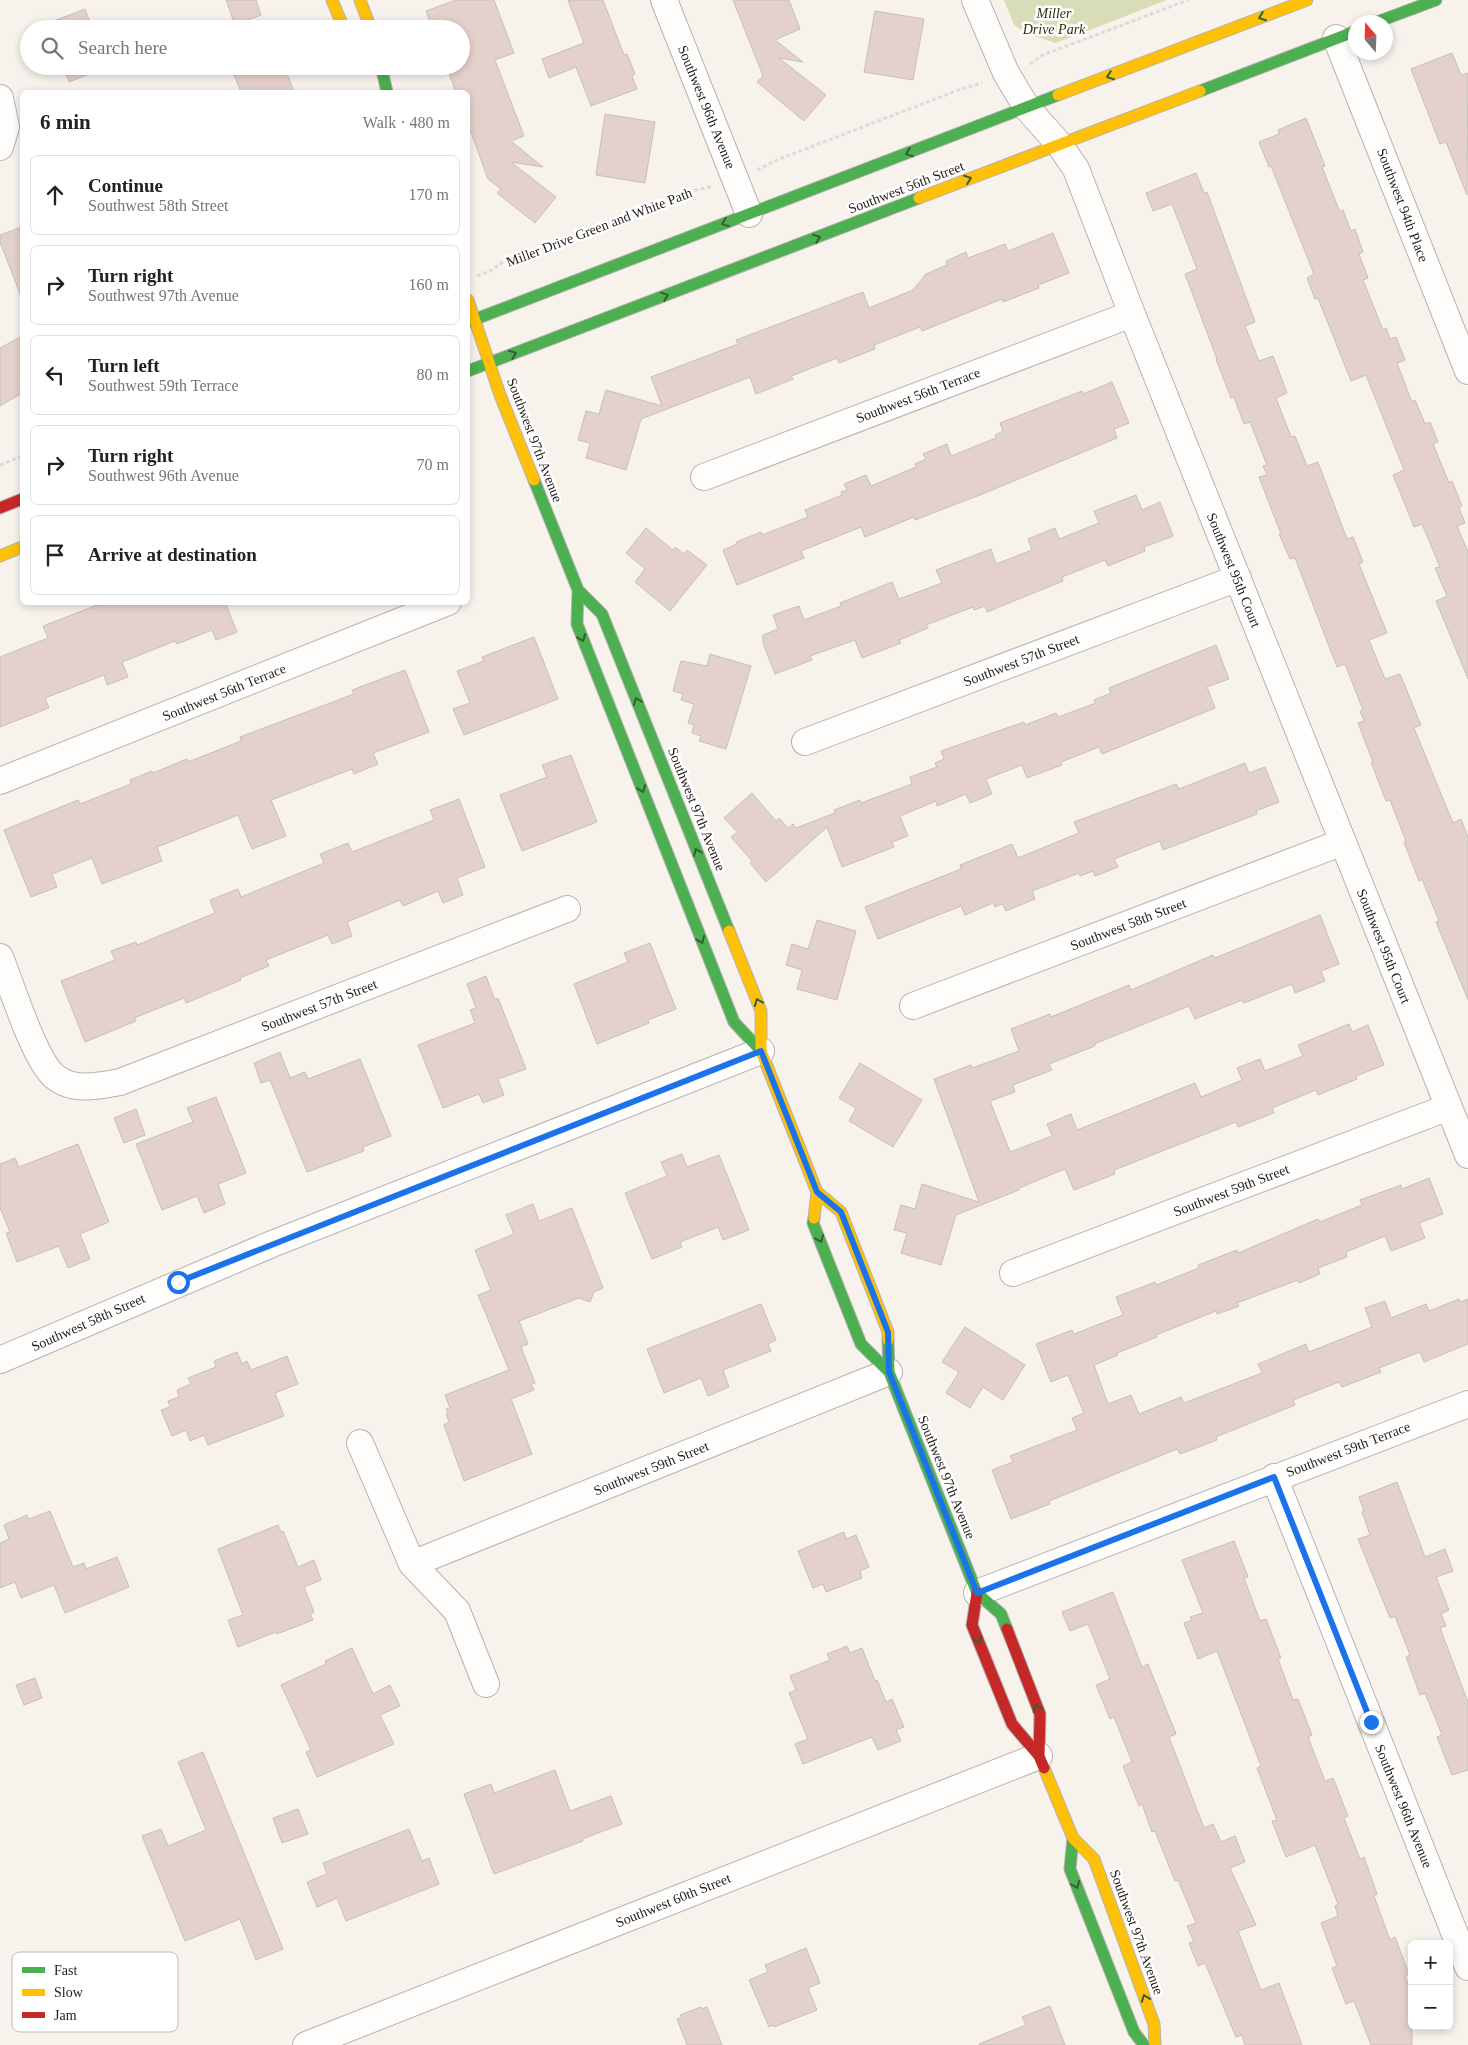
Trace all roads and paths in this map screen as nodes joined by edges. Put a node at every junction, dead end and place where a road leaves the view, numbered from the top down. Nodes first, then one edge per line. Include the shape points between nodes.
1 (332, 0) edge
2 (360, 0) edge
3 (664, 0) edge
4 (975, 0) edge
5 (1188, 0) edge
6 (1307, 0) edge
7 (1436, 0) edge
8 (1393, 16) edge
9 (340, 20) edge
10 (368, 20) edge
11 (1346, 35) edge
12 (1029, 64) dead end
13 (377, 75) edge
14 (381, 75) edge
15 (382, 80) junction
16 (977, 85) dead end
17 (386, 90) edge
18 (0, 98) edge
19 (1027, 108) junction
20 (1059, 144) junction
21 (0, 147) edge
22 (761, 168) dead end
23 (709, 188) dead end
24 (748, 214) junction
25 (490, 271) dead end
26 (1132, 314) junction
27 (471, 321) edge
28 (489, 363) junction
29 (470, 370) edge
30 (1468, 371) edge
31 (20, 457) edge
32 (0, 465) edge
33 (704, 477) dead end
34 (20, 500) edge
35 (0, 508) edge
36 (20, 549) edge
37 (0, 556) edge
38 (1238, 578) junction
39 (578, 590) junction
40 (440, 605) edge
41 (805, 742) dead end
42 (0, 781) edge
43 (1342, 842) junction
44 (567, 910) dead end
45 (0, 957) edge
46 (913, 1006) dead end
47 (761, 1051) junction
48 (1449, 1107) junction
49 (1468, 1155) edge
50 (817, 1192) junction
51 (1013, 1273) dead end
52 (0, 1360) edge
53 (889, 1372) junction
54 (1468, 1404) edge
55 (360, 1443) dead end
56 (1274, 1477) junction
57 (412, 1564) junction
58 (977, 1593) junction
59 (486, 1684) dead end
60 (1040, 1756) junction
61 (1073, 1838) junction
62 (1468, 1966) edge
63 (306, 2045) edge
64 (1144, 2045) edge
65 (1155, 2045) edge

1 - 9 street
2 - 10 street
3 - 24 street, Southwest 96th Avenue
4 - 19 street, Southwest 95th Court via 1000,62
5 - 12 path via 1043,55
6 -> 19 street
7 - 8 street
11 - 20 street, Southwest 56th Street
11 - 30 street, Southwest 94th Place
13 - 15 street
14 - 15 street
15 - 17 street
16 - 22 path
18 - 21 street via 6,127
19 - 20 street, Southwest 95th Court
19 -> 24 street
20 - 26 street, Southwest 95th Court via 1078,175
28 -> 20 street, Southwest 56th Street
23 - 25 path, Miller Drive Green and White Path via 695,190 504,261
24 -> 27 street
26 - 33 street, Southwest 56th Terrace
26 - 38 street, Southwest 95th Court
27 - 28 street, Southwest 97th Avenue
28 - 29 street, Southwest 56th Street
28 - 39 street, Southwest 97th Avenue
31 - 32 path
34 - 35 street
36 - 37 street
38 - 41 street, Southwest 57th Street
38 - 43 street, Southwest 95th Court
47 -> 39 street, Southwest 97th Avenue via 761,1010 602,614
39 -> 47 street, Southwest 97th Avenue via 576,624 734,1022
40 - 42 street, Southwest 56th Terrace
43 - 46 street, Southwest 58th Street
43 - 48 street, Southwest 95th Court
44 - 45 street, Southwest 57th Street via 120,1082 100,1086 68,1084 54,1076 37,1050
47 - 50 street, Southwest 97th Avenue
47 - 52 street, Southwest 58th Street via 263,1247
48 - 49 street, Southwest 95th Court
48 - 51 street, Southwest 59th Street
50 - 53 street, Southwest 97th Avenue via 841,1212 888,1332
50 -> 53 street, Southwest 97th Avenue via 813,1223 861,1344
53 - 57 street, Southwest 59th Street
53 - 58 street, Southwest 97th Avenue
54 - 56 street, Southwest 59th Terrace
55 - 57 street
56 - 58 street, Southwest 59th Terrace
56 - 62 street, Southwest 96th Avenue
57 - 59 street via 457,1611
60 -> 58 street, Southwest 97th Avenue via 1040,1714 1001,1614
58 -> 60 street, Southwest 97th Avenue via 972,1625 1012,1724
60 - 61 street, Southwest 97th Avenue
60 - 63 street, Southwest 60th Street
61 -> 64 street, Southwest 97th Avenue via 1070,1869 1134,2032
65 -> 61 street, Southwest 97th Avenue via 1154,2024 1094,1859

